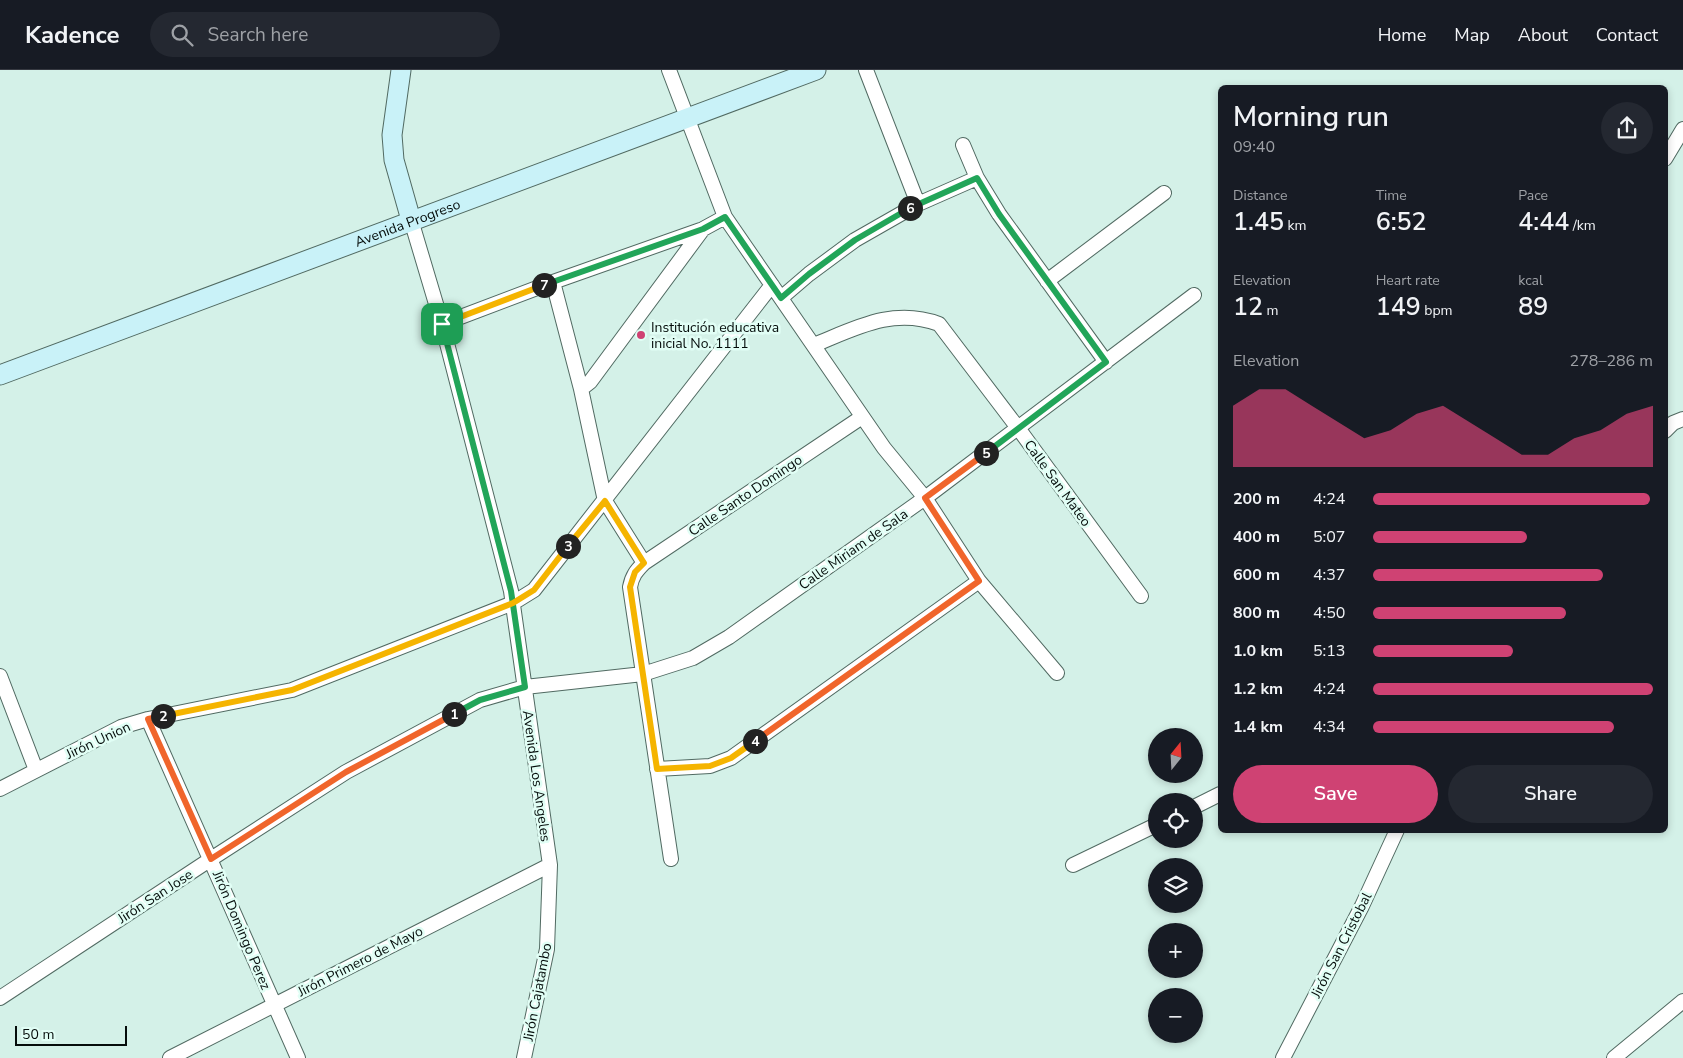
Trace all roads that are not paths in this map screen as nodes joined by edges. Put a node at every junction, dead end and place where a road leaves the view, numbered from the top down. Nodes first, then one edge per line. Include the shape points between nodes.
1 (401, 70) edge
2 (669, 70) edge
3 (816, 70) edge
4 (866, 70) edge
5 (687, 118) junction
6 (1683, 129) edge
7 (963, 145) dead end
8 (1668, 154) edge
9 (977, 178) junction
10 (1164, 193) dead end
11 (918, 204) junction
12 (725, 217) junction
13 (411, 220) junction
14 (703, 229) junction
15 (1047, 281) junction
16 (553, 282) junction
17 (772, 286) junction
18 (1194, 296) dead end
19 (781, 298) junction
20 (442, 324) junction
21 (814, 345) junction
22 (1106, 362) junction
23 (0, 375) edge
24 (582, 389) junction
25 (862, 417) junction
26 (1683, 419) edge
27 (1018, 428) junction
28 (1668, 428) edge
29 (925, 498) junction
30 (605, 501) junction
31 (644, 563) junction
32 (979, 581) junction
33 (1140, 596) dead end
34 (513, 603) junction
35 (1057, 673) dead end
36 (643, 674) junction
37 (0, 676) edge
38 (525, 687) junction
39 (6, 709) edge
40 (148, 719) junction
41 (657, 769) junction
42 (36, 770) junction
43 (0, 789) edge
44 (1218, 795) edge
45 (1203, 802) edge
46 (1148, 829) edge
47 (1395, 833) edge
48 (211, 859) junction
49 (671, 860) dead end
50 (550, 865) junction
51 (1073, 865) dead end
52 (0, 998) edge
53 (1683, 1001) edge
54 (274, 1005) junction
55 (170, 1058) edge
56 (298, 1058) edge
57 (524, 1058) edge
58 (1283, 1058) edge
59 (1614, 1058) edge

1 - 13 street via 392,135 393,152
2 - 5 street
3 - 5 street, Avenida Progreso
4 - 11 street
5 - 12 street
5 - 13 street, Avenida Progreso
6 - 8 street
7 - 9 street
9 - 11 street
9 - 15 street
10 - 15 street
11 - 19 street via 855,240
12 - 14 street
12 - 17 street
13 - 20 street, Avenida Los Angeles
13 - 23 street, Avenida Progreso
14 - 16 street
14 - 24 street
15 - 22 street
16 - 20 street
16 - 24 street
17 - 19 street
17 - 30 street, Jirón Union
18 - 22 street, Calle Miriam de Sala
19 - 21 street
20 - 34 street, Avenida Los Angeles
21 - 25 street
21 - 27 street, Calle San Mateo via 891,318 927,319 938,324
22 - 27 street, Calle Miriam de Sala
24 - 30 street
25 - 29 street
25 - 31 street, Calle Santo Domingo
26 - 28 street
27 - 29 street, Calle Miriam de Sala
27 - 33 street, Calle San Mateo
29 - 32 street
29 - 36 street, Calle Miriam de Sala via 729,638 693,658
30 - 31 street
30 - 34 street, Jirón Union via 534,590
31 - 36 street, Calle Santo Domingo via 635,572 630,587
32 - 35 street
32 - 41 street via 731,758 710,766
34 - 38 street, Avenida Los Angeles
34 - 40 street, Jirón Union via 292,690
36 - 38 street, Calle Miriam de Sala
36 - 41 street
37 - 39 street
38 - 48 street, Jirón San Jose via 480,700 346,772
38 - 50 street, Avenida Los Angeles
39 - 42 street
40 - 42 street, Jirón Union via 121,727
40 - 48 street, Jirón Domingo Perez
41 - 49 street
42 - 43 street, Jirón Union
44 - 45 street
46 - 51 street
47 - 58 street, Jirón San Cristobal via 1362,906
48 - 52 street, Jirón San Jose
48 - 54 street, Jirón Domingo Perez
50 - 54 street, Jirón Primero de Mayo
50 - 57 street, Jirón Cajatambo via 547,949
53 - 59 street
54 - 55 street, Jirón Primero de Mayo
54 - 56 street, Jirón Domingo Perez

